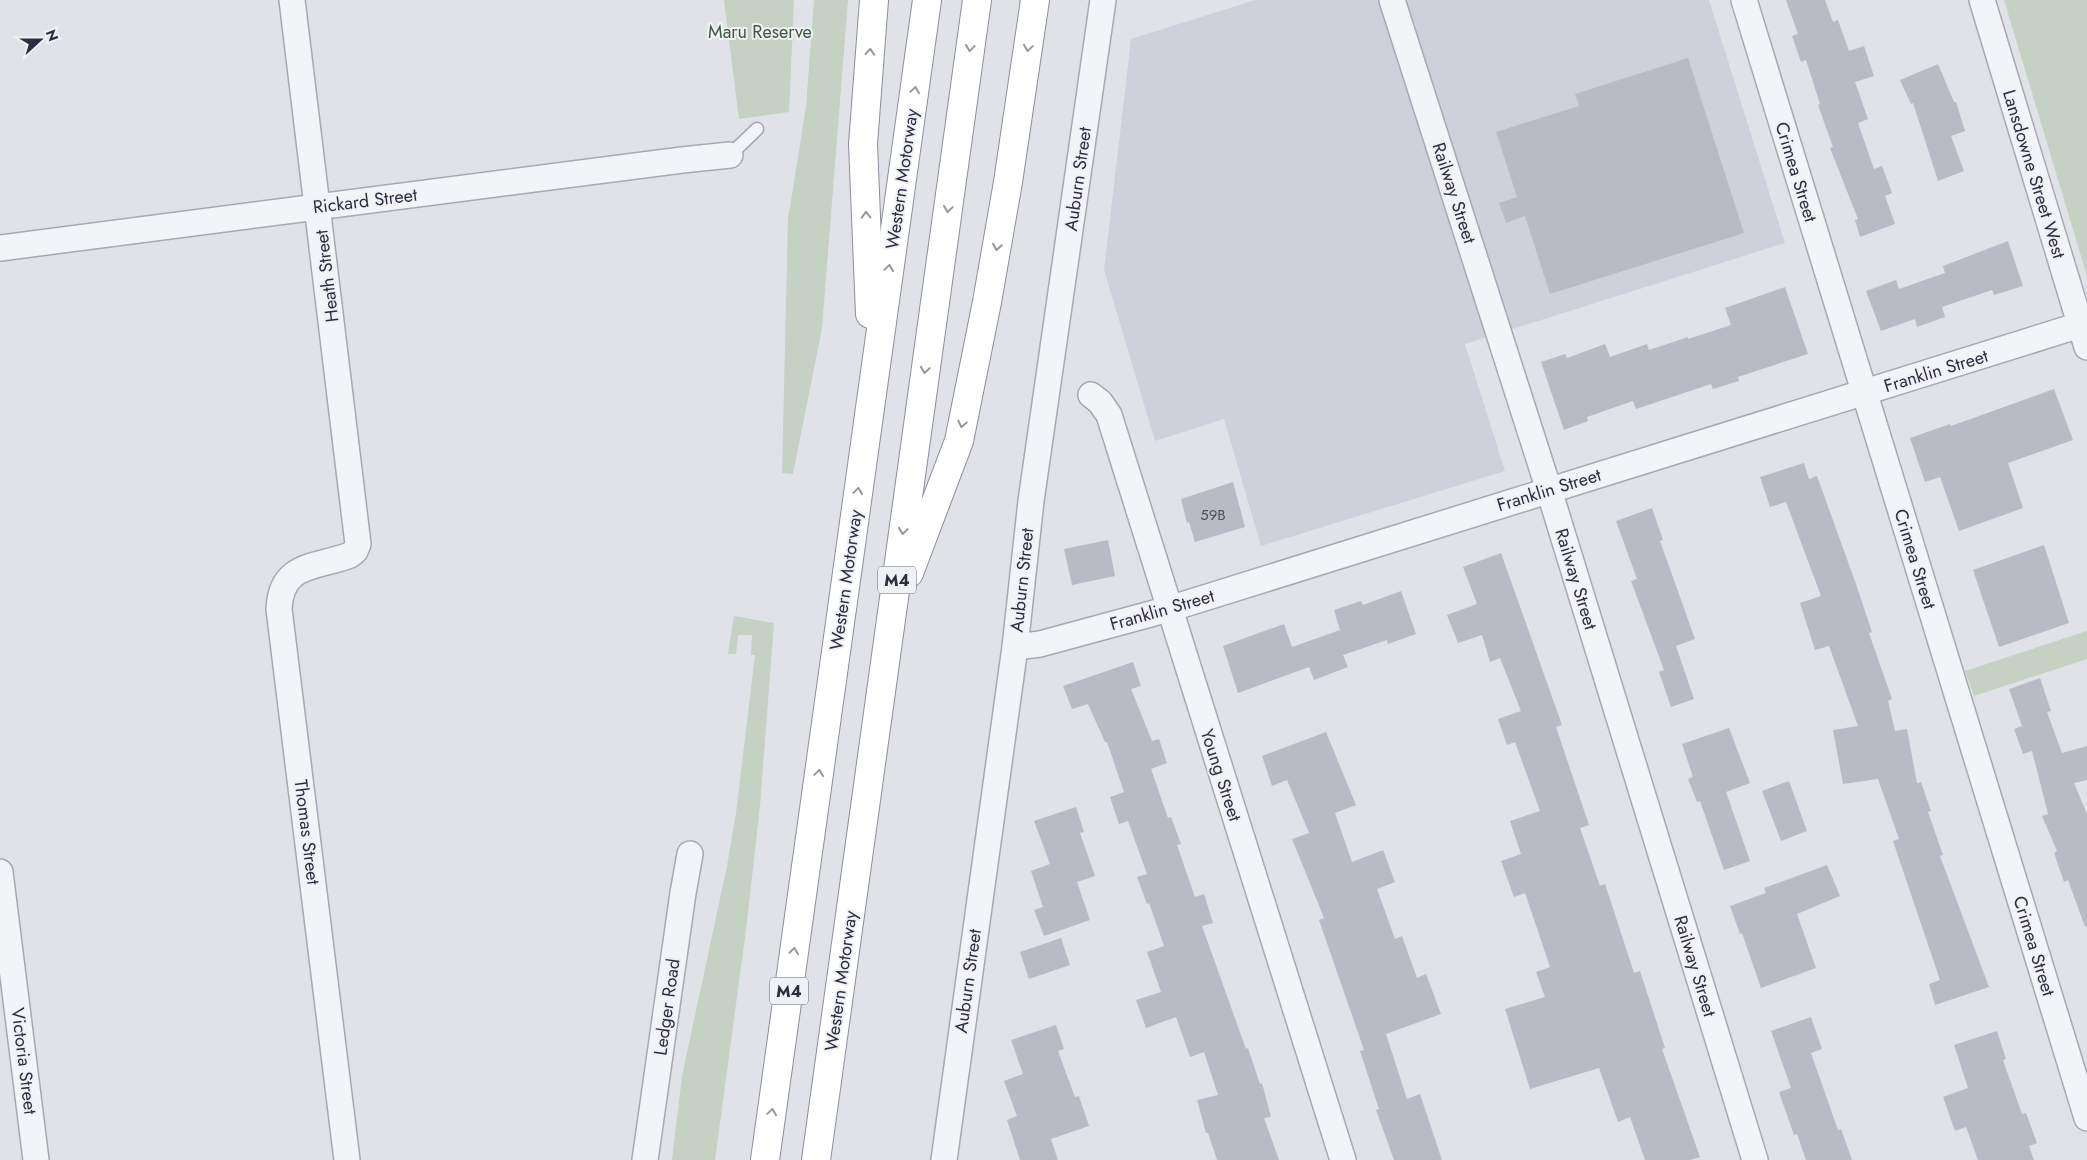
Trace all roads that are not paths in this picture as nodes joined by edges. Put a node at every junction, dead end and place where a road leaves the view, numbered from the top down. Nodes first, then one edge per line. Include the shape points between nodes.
1 (292, 0) edge
2 (874, 0) edge
3 (927, 0) edge
4 (977, 0) edge
5 (1034, 0) edge
6 (1103, 0) edge
7 (1392, 0) edge
8 (1744, 0) edge
9 (1982, 0) edge
10 (757, 129) dead end
11 (730, 155) joint
12 (319, 207) junction
13 (0, 248) edge
14 (2084, 336) edge
15 (873, 386) junction
16 (1863, 394) junction
17 (1092, 395) dead end
18 (1549, 490) junction
19 (355, 551) joint
20 (1169, 609) junction
21 (891, 619) junction
22 (1015, 647) junction
23 (690, 854) dead end
24 (0, 872) edge
25 (4, 945) edge
26 (2087, 1118) edge
27 (36, 1160) edge
28 (347, 1160) edge
29 (645, 1160) edge
30 (765, 1160) edge
31 (816, 1160) edge
32 (944, 1160) edge
33 (1343, 1160) edge
34 (1755, 1160) edge

1 - 12 street, Heath Street
15 -> 2 highway, M4 via 863,144
15 -> 3 highway, Western Motorway / M4
4 -> 21 highway, Western Motorway / M4
5 -> 21 highway via 988,302 959,441
6 - 22 street, Auburn Street via 1031,501
7 - 18 street, Railway Street
8 - 16 street, Crimea Street
9 - 14 street, Lansdowne Street West
10 - 11 lane
11 - 12 street, Rickard Street
12 - 13 street, Rickard Street
12 - 19 street, Heath Street via 358,536
14 - 16 street, Franklin Street
30 -> 15 highway, Western Motorway / M4
16 - 18 street, Franklin Street
16 - 26 street, Crimea Street
17 - 20 street, Young Street via 1108,415
18 - 20 street, Franklin Street
18 - 34 street, Railway Street
19 - 28 street, Thomas Street via 340,559 308,566 292,576 283,589 279,609
20 - 22 street, Franklin Street via 1040,644
20 - 33 street, Young Street
21 - 31 highway, Western Motorway / M4
22 - 32 street, Auburn Street
23 - 29 street, Ledger Road
24 - 25 street, Victoria Street
25 - 27 street, Victoria Street

